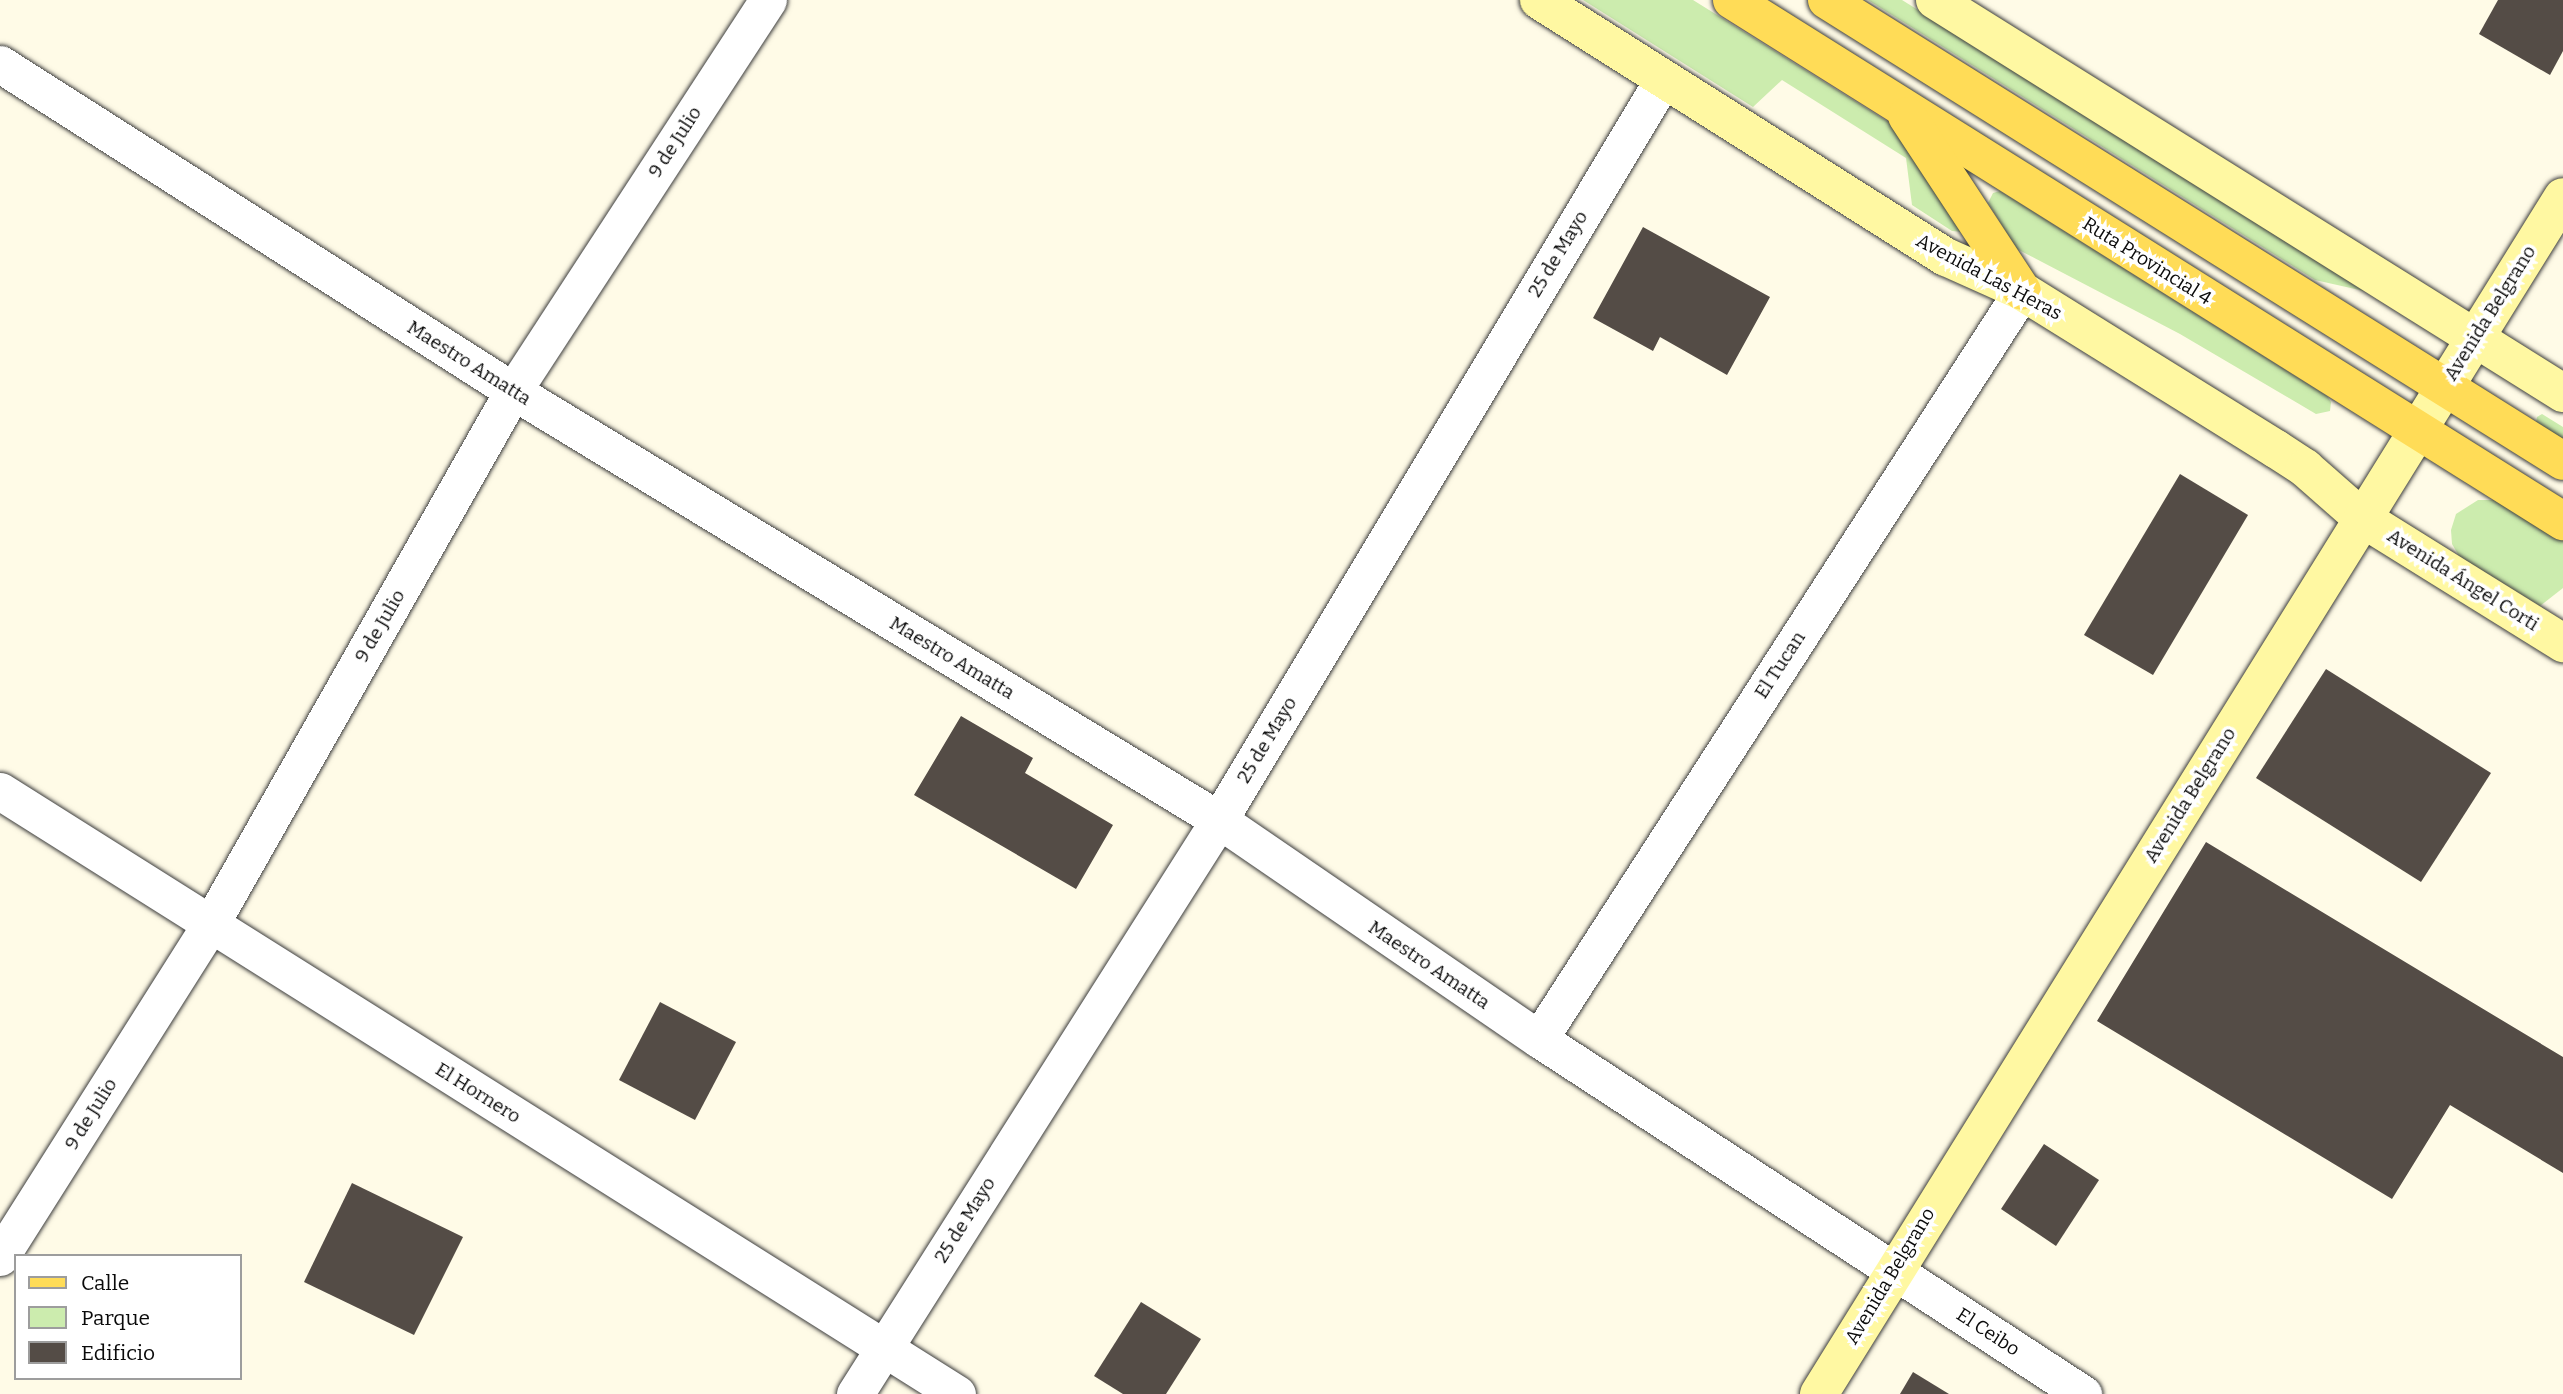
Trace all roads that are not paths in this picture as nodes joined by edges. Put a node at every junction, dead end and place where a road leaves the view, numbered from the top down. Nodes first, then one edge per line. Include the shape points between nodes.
1 (768, 0) edge
2 (1539, 0) edge
3 (1732, 0) edge
4 (1827, 0) edge
5 (1934, 0) edge
6 (0, 64) edge
7 (1664, 78) junction
8 (1900, 106) junction
9 (2563, 197) edge
10 (2022, 291) junction
11 (2474, 338) junction
12 (2444, 387) junction
13 (513, 391) junction
14 (2563, 393) edge
15 (2417, 430) junction
16 (2563, 461) edge
17 (2362, 518) junction
18 (2563, 521) edge
19 (2563, 643) edge
20 (0, 791) edge
21 (1219, 820) junction
22 (210, 925) junction
23 (1539, 1040) junction
24 (0, 1257) edge
25 (1893, 1270) junction
26 (884, 1348) junction
27 (855, 1394) edge
28 (957, 1394) edge
29 (1819, 1394) edge
30 (2084, 1394) edge

1 - 13 street, 9 de Julio
2 - 7 main road, Avenida Las Heras
3 - 8 main road, Ruta Provincial 4
4 - 12 main road
5 - 11 main road
6 - 13 street, Maestro Amatta
7 - 10 main road, Avenida Las Heras via 1946,257
7 - 21 street, 25 de Mayo
8 - 10 main road
8 - 15 main road, Ruta Provincial 4
9 - 11 main road, Avenida Belgrano
10 - 17 main road, Avenida Las Heras via 2286,455
10 - 23 street, El Tucan
11 - 12 main road, Avenida Belgrano
11 - 14 main road
12 - 15 main road, Avenida Belgrano
12 - 16 main road
13 - 21 street, Maestro Amatta
13 - 22 street, 9 de Julio
15 - 17 main road, Avenida Belgrano
15 - 18 main road, Ruta Provincial 4
17 - 19 main road, Avenida Ángel Corti
17 - 25 main road, Avenida Belgrano
20 - 22 street, El Hornero
21 - 23 street, Maestro Amatta
21 - 26 street, 25 de Mayo
22 - 24 street, 9 de Julio
22 - 26 street, El Hornero
23 - 25 street, Maestro Amatta
25 - 29 main road, Avenida Belgrano
25 - 30 street, El Ceibo
26 - 27 street, 25 de Mayo
26 - 28 street, El Hornero

